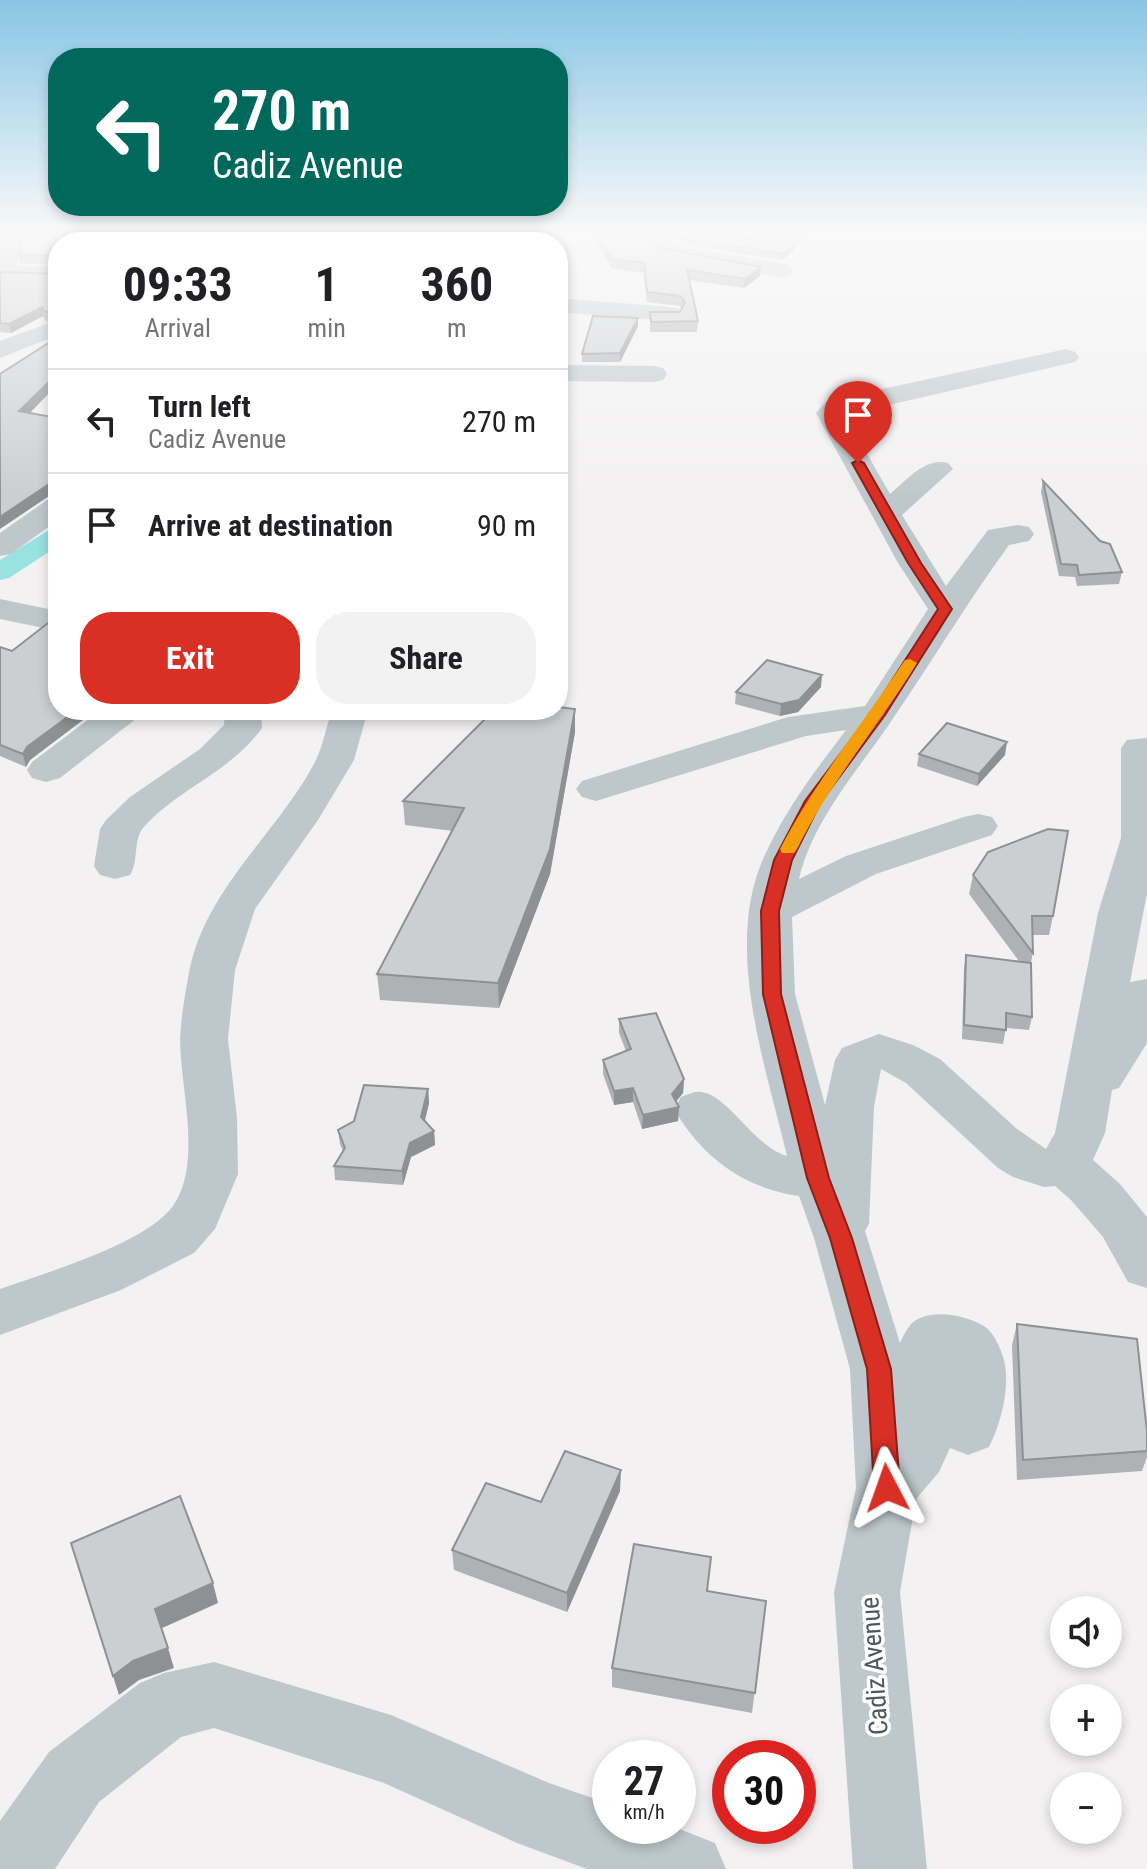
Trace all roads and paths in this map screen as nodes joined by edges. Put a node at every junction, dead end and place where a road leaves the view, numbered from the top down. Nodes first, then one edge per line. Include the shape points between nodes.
1 (48, 330) edge
2 (0, 350) edge
3 (1066, 357) dead end
4 (568, 373) edge
5 (654, 374) dead end
6 (938, 469) dead end
7 (48, 513) edge
8 (886, 513) junction
9 (1018, 534) dead end
10 (0, 547) edge
11 (0, 609) edge
12 (945, 609) junction
13 (48, 619) edge
14 (877, 715) junction
15 (111, 720) edge
16 (243, 720) edge
17 (347, 720) edge
18 (1140, 748) dead end
19 (46, 770) dead end
20 (596, 789) dead end
21 (978, 826) dead end
22 (115, 866) dead end
23 (1134, 903) edge
24 (770, 911) junction
25 (1144, 993) dead end
26 (1087, 1092) junction
27 (699, 1109) dead end
28 (1063, 1165) junction
29 (818, 1178) junction
30 (841, 1238) junction
31 (1147, 1267) edge
32 (0, 1312) edge
33 (968, 1429) dead end
34 (887, 1488) junction
35 (11, 1869) edge
36 (689, 1869) edge
37 (890, 1869) edge

1 - 2 street
3 - 8 street via 837,407 830,413
4 - 5 street
6 - 8 street
7 - 10 street
8 - 12 street
9 - 12 street, Cadiz Avenue via 999,537
11 - 13 street
12 - 14 street, Cadiz Avenue
14 - 20 street via 801,725
14 - 24 street, Cadiz Avenue via 813,801 783,860
15 - 19 street
16 - 22 street via 243,728 214,757 144,805 120,829
17 - 32 street via 335,760 234,908 212,970 204,1039 212,1174 196,1215 175,1238 102,1275
18 - 23 street via 1141,838
21 - 24 street via 861,865
23 - 26 street
24 - 29 street, Cadiz Avenue via 772,994
25 - 26 street via 1114,1064
26 - 28 street via 1080,1133
27 - 29 street via 733,1148 762,1169
28 - 30 street via 1043,1168 1021,1159 923,1071 879,1050 859,1060 849,1107
28 - 31 street via 1096,1188 1114,1209
29 - 30 street, Cadiz Avenue
30 - 34 street, Cadiz Avenue via 879,1369
33 - 34 street via 977,1358 968,1343 951,1336 934,1338 924,1352 928,1427 918,1453
34 - 37 street, Cadiz Avenue via 867,1592
35 - 36 street via 74,1777 164,1707 214,1695 391,1750 543,1817

